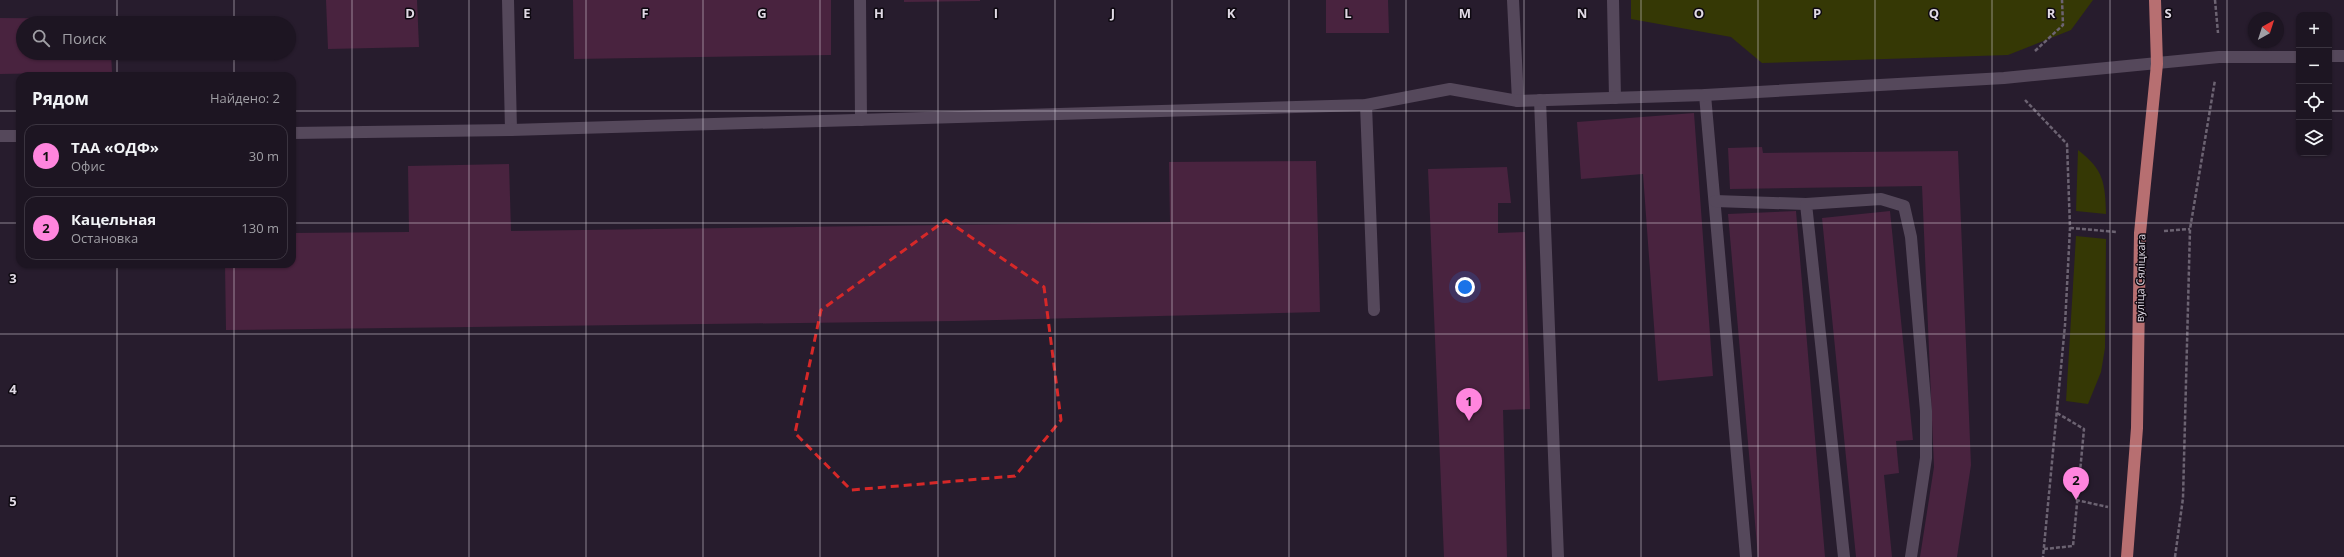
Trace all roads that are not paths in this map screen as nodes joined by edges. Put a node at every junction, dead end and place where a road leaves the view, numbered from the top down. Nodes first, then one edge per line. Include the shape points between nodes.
1 (508, 0) edge
2 (860, 0) edge
3 (1513, 0) edge
4 (1613, 0) edge
5 (2155, 0) edge
6 (2332, 56) edge
7 (2344, 56) edge
8 (2296, 57) edge
9 (2157, 64) junction
10 (1705, 95) junction
11 (1615, 98) junction
12 (1540, 100) junction
13 (1518, 101) junction
14 (1366, 105) junction
15 (861, 120) junction
16 (511, 130) junction
17 (296, 133) edge
18 (0, 136) edge
19 (16, 136) edge
20 (1715, 201) junction
21 (1806, 204) junction
22 (1374, 310) dead end
23 (1558, 557) edge
24 (1746, 557) edge
25 (1844, 557) edge
26 (1911, 557) edge
27 (2127, 557) edge

1 - 16 street
2 - 15 street
3 - 13 street
4 - 11 street
5 - 9 main road, вуліца Сяліцкага
6 - 7 street
8 - 9 street via 2219,58
9 - 10 street via 2004,78
9 - 27 main road, вуліца Сяліцкага via 2140,234 2137,428
10 - 11 street
10 - 20 street
11 - 12 street
12 - 13 street
12 - 23 street
13 - 14 street via 1450,89
14 - 15 street
14 - 22 street
15 - 16 street
16 - 17 street
18 - 19 street
20 - 21 street
20 - 24 street
21 - 25 street
21 - 26 street via 1881,198 1904,206 1911,237 1926,411 1926,458

